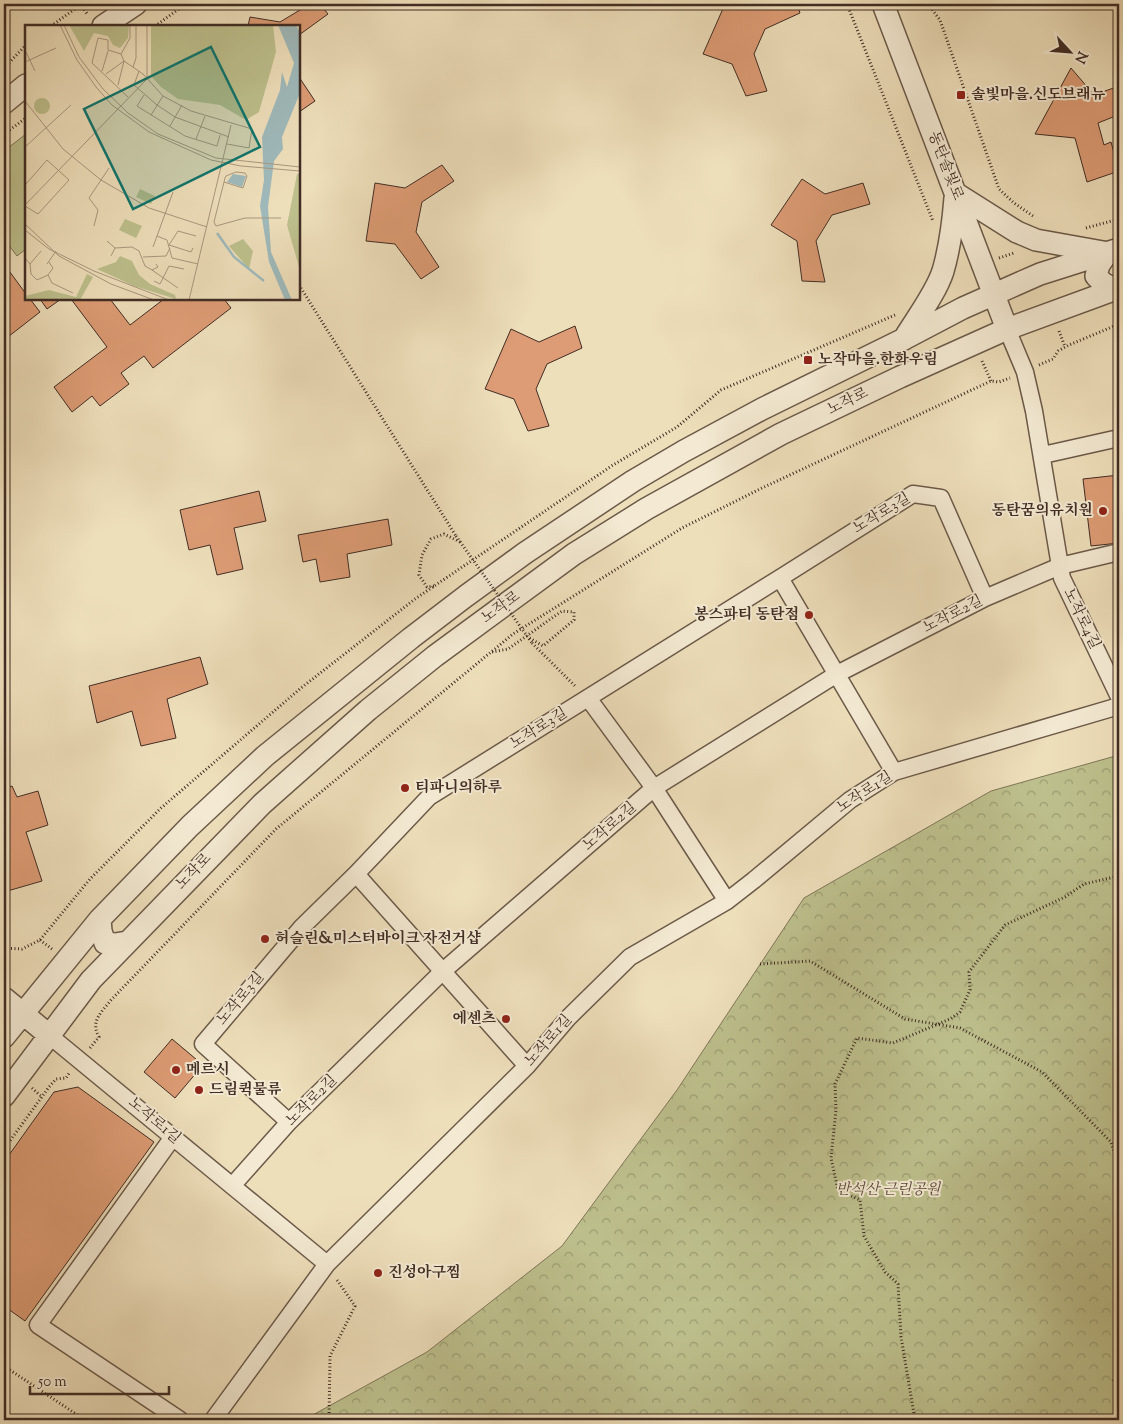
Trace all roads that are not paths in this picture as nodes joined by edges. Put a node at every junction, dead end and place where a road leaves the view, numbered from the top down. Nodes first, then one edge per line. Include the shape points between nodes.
1 (136, 4) edge
2 (883, 4) edge
3 (104, 25) edge
4 (25, 86) edge
5 (4, 103) edge
6 (955, 193) junction
7 (1114, 251) edge
8 (1116, 289) edge
9 (994, 295) junction
10 (1007, 329) junction
11 (904, 339) junction
12 (916, 370) junction
13 (1119, 438) edge
14 (1042, 455) junction
15 (1119, 552) edge
16 (1060, 566) junction
17 (780, 578) junction
18 (985, 598) junction
19 (837, 674) junction
20 (1119, 697) edge
21 (588, 698) junction
22 (1119, 706) edge
23 (894, 772) junction
24 (654, 788) junction
25 (356, 874) junction
26 (727, 901) junction
27 (100, 919) junction
28 (127, 942) junction
29 (443, 971) junction
30 (4, 998) edge
31 (23, 1014) junction
32 (50, 1036) junction
33 (4, 1037) edge
34 (527, 1066) junction
35 (4, 1096) edge
36 (290, 1122) junction
37 (173, 1137) junction
38 (232, 1186) junction
39 (327, 1264) junction
40 (180, 1420) edge
41 (213, 1420) edge

1 - 3 street
2 - 6 street, 동탄솔빛로
4 - 5 street
6 - 7 street via 1017,232 1036,240
6 - 9 street, 동탄솔빛로
6 - 11 street via 942,273
7 - 8 street via 1099,265 1096,276
7 - 9 street, 노작로 via 1040,274
8 - 10 street, 노작로
9 - 10 street, 동탄솔빛로
9 - 11 street, 노작로
10 - 12 street, 노작로
10 - 14 street, 노작로4길 via 1025,372
11 - 12 street via 918,337 926,346 925,358
11 - 27 street, 노작로 via 684,451 633,481 473,590 265,756 190,826
12 - 28 street, 노작로 via 781,434 646,508 574,554 435,656 368,710 262,804
13 - 14 street
14 - 16 street, 노작로4길
15 - 16 street, 노작로4길
16 - 18 street, 노작로2길
16 - 20 street, 노작로4길 via 1062,578
17 - 18 street, 노작로3길 via 913,494 941,498
17 - 19 street
17 - 21 street, 노작로3길
18 - 19 street, 노작로2길
19 - 23 street
19 - 24 street, 노작로2길
21 - 24 street
21 - 25 street, 노작로3길 via 429,797
22 - 23 street, 노작로1길
23 - 26 street, 노작로1길 via 850,800
24 - 26 street
24 - 29 street, 노작로2길
25 - 29 street
25 - 36 street, 노작로3길 via 302,927 203,1044
26 - 34 street, 노작로1길 via 630,956 568,1018
27 - 28 street via 105,943
27 - 31 street, 노작로
28 - 32 street, 노작로 via 91,980
29 - 34 street
29 - 36 street, 노작로2길
30 - 31 street
31 - 32 street
31 - 33 street, 노작로
32 - 35 street, 노작로
32 - 37 street, 노작로1길
34 - 39 street, 노작로1길
36 - 38 street, 노작로2길
37 - 38 street, 노작로1길
37 - 40 street via 38,1325
38 - 39 street, 노작로1길
39 - 41 street

